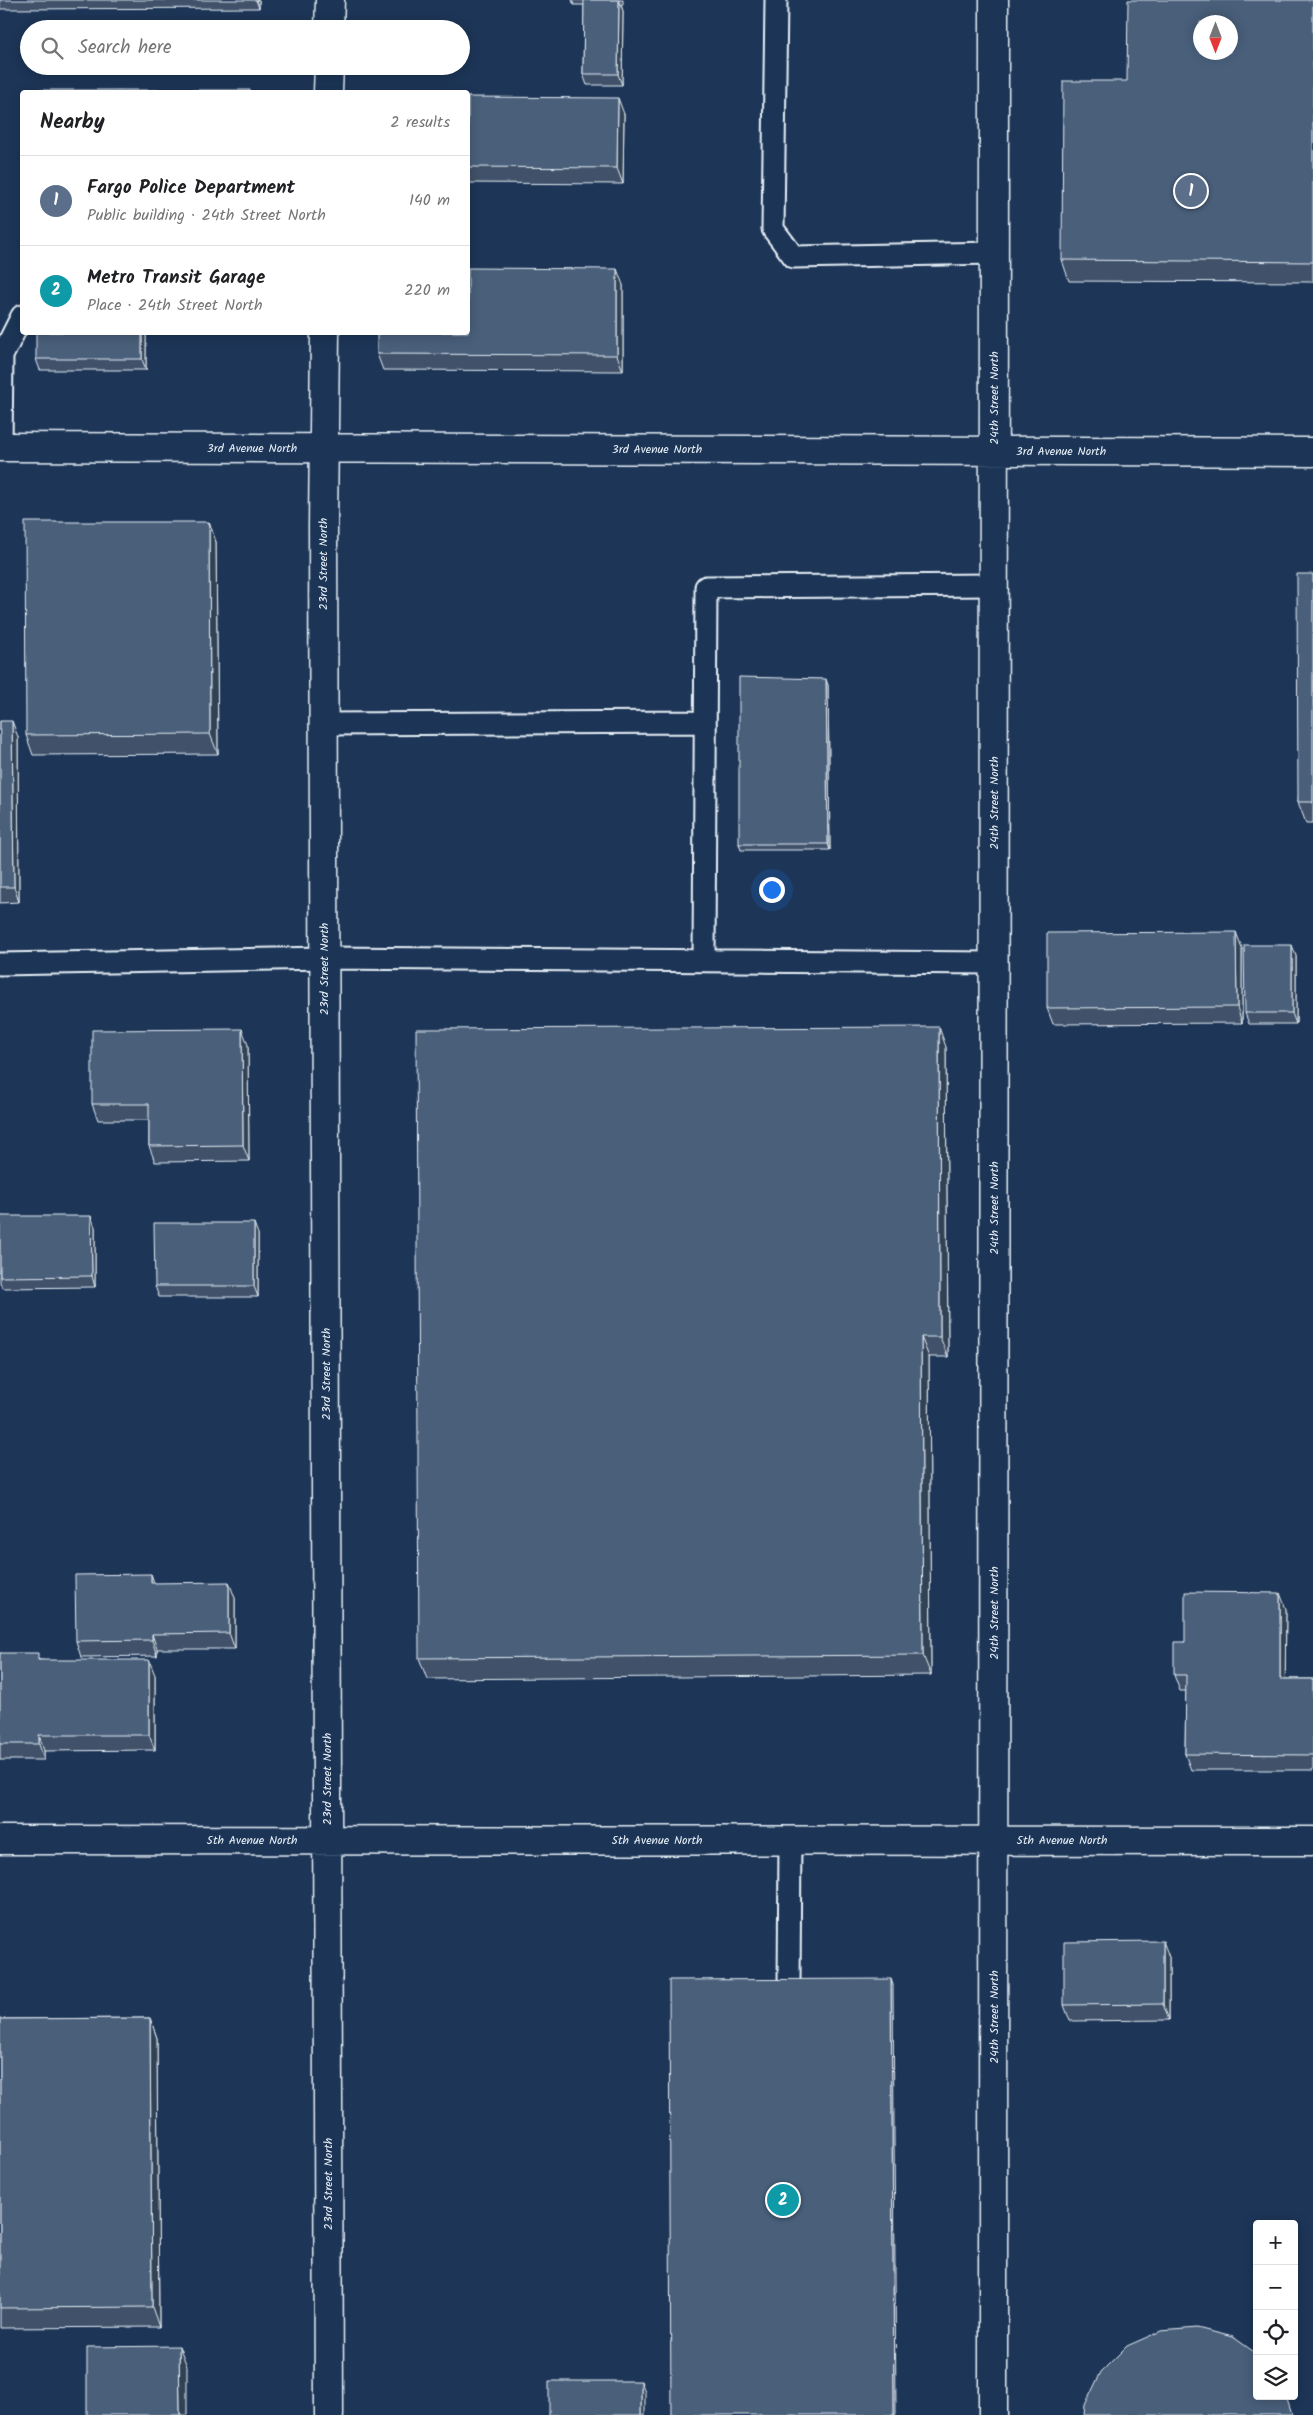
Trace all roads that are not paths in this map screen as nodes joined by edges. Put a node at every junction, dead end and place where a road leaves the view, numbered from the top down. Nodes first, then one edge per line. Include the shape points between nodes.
1 (330, 0) edge
2 (776, 0) edge
3 (994, 0) edge
4 (330, 20) edge
5 (329, 75) edge
6 (328, 90) edge
7 (994, 253) junction
8 (20, 320) edge
9 (325, 335) edge
10 (0, 447) edge
11 (323, 448) junction
12 (994, 450) junction
13 (1313, 452) edge
14 (994, 585) junction
15 (705, 722) junction
16 (324, 724) junction
17 (324, 958) junction
18 (704, 960) junction
19 (994, 963) junction
20 (0, 964) edge
21 (0, 1840) edge
22 (327, 1840) junction
23 (790, 1840) junction
24 (994, 1840) junction
25 (1313, 1841) edge
26 (789, 1985) edge
27 (328, 2415) edge
28 (993, 2415) edge

1 - 4 street
2 - 7 lane via 773,229 794,257
3 - 7 street, 24th Street North
5 - 6 street
7 - 12 street, 24th Street North
8 - 10 lane via 2,356
9 - 11 street, 23rd Street North
10 - 11 street, 3rd Avenue North
11 - 12 street, 3rd Avenue North
11 - 16 street, 23rd Street North
12 - 13 street, 3rd Avenue North
12 - 14 street, 24th Street North
14 - 15 lane via 706,586
14 - 19 street, 24th Street North
15 - 16 lane
15 - 18 lane
16 - 17 street, 23rd Street North
17 - 18 lane
17 - 20 lane
17 - 22 street, 23rd Street North
18 - 19 lane
19 - 24 street, 24th Street North
21 - 22 street, 5th Avenue North
22 - 23 street, 5th Avenue North
22 - 27 street, 23rd Street North
23 - 24 street, 5th Avenue North
23 - 26 lane
24 - 25 street, 5th Avenue North
24 - 28 street, 24th Street North

